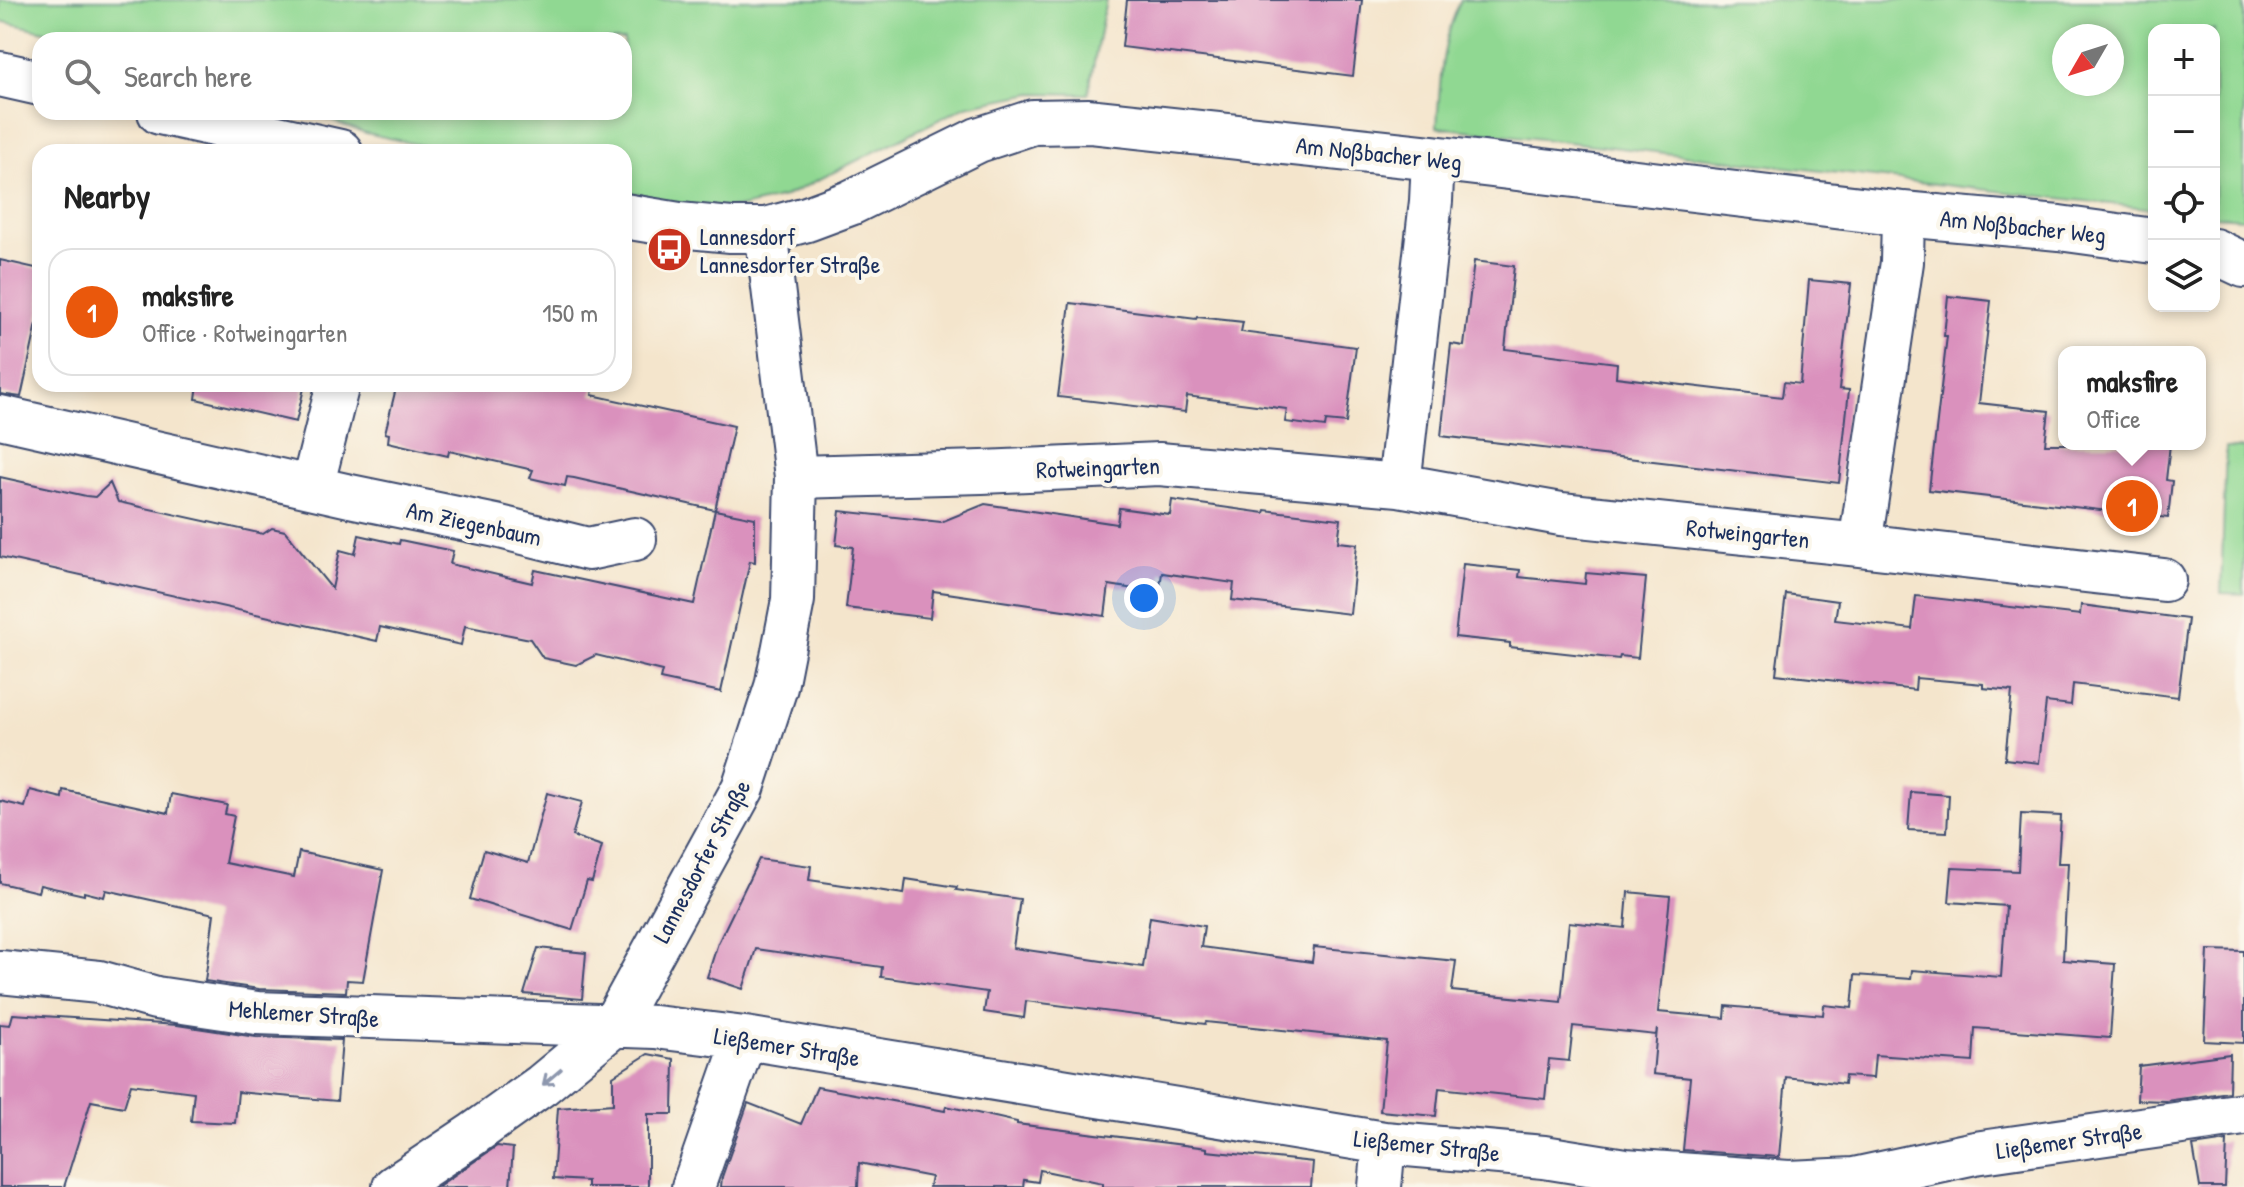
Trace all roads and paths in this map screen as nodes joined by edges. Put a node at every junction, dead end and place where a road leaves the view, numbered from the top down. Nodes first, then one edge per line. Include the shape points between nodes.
1 (0, 74) edge
2 (32, 81) edge
3 (196, 120) edge
4 (304, 144) edge
5 (1433, 158) junction
6 (1903, 214) junction
7 (632, 217) edge
8 (766, 230) junction
9 (2148, 240) edge
10 (2220, 254) edge
11 (2244, 265) edge
12 (336, 392) edge
13 (0, 417) edge
14 (796, 477) junction
15 (1399, 485) junction
16 (312, 487) junction
17 (635, 539) dead end
18 (1860, 545) junction
19 (2164, 580) dead end
20 (0, 972) edge
21 (612, 1027) junction
22 (745, 1038) junction
23 (2244, 1114) edge
24 (1384, 1143) junction
25 (394, 1187) edge
26 (693, 1187) edge
27 (1380, 1187) edge

1 - 2 street
3 - 4 street
5 - 6 street, Am Noßbacher Weg
5 - 8 street, Am Noßbacher Weg via 1089,121 1033,122 978,140 850,203
5 - 15 street
6 - 9 street, Am Noßbacher Weg
6 - 18 street via 1902,262
7 - 8 street, Am Noßbacher Weg
8 - 14 street, Lannesdorfer Straße
10 - 11 street
12 - 16 street
13 - 16 street, Am Ziegenbaum
14 - 15 street, Rotweingarten via 1159,464
14 - 21 street, Lannesdorfer Straße via 793,600 776,687 743,788
15 - 18 street, Rotweingarten via 1561,514
16 - 17 street, Am Ziegenbaum via 588,549
18 - 19 street, Rotweingarten
20 - 21 street, Mehlemer Straße via 99,982 156,998 257,1013
21 - 22 street, Ließemer Straße
21 -> 25 street, Lannesdorfer Straße via 542,1085
22 - 24 street, Ließemer Straße
22 - 26 street
23 - 24 street, Ließemer Straße via 1975,1153 1854,1179 1789,1182
24 - 27 street

